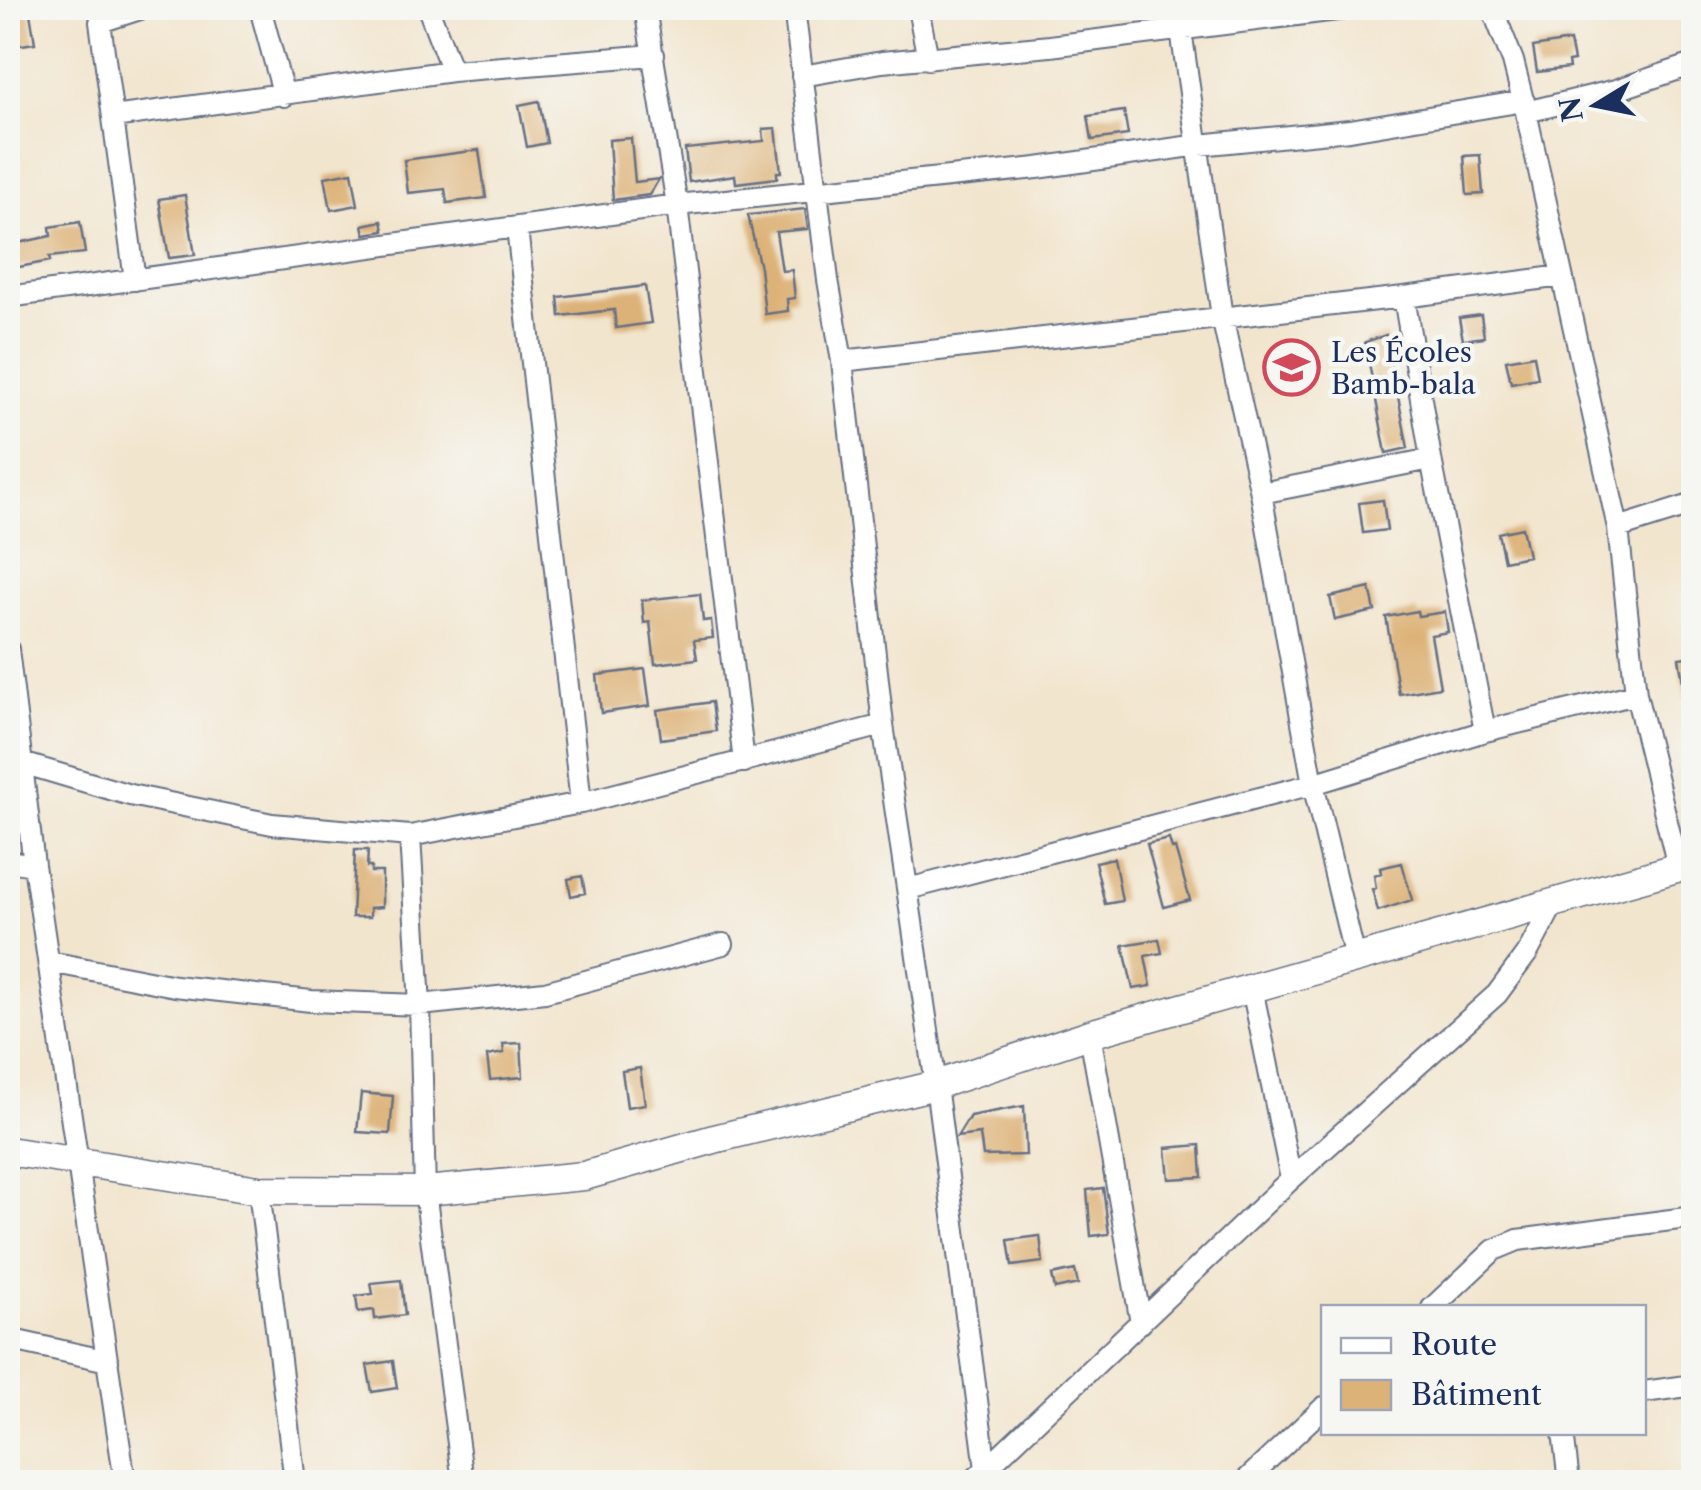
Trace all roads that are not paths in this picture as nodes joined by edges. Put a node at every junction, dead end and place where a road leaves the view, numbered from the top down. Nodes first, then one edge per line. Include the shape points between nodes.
1 (143, 8) edge
2 (260, 8) edge
3 (428, 8) edge
4 (645, 8) edge
5 (794, 8) edge
6 (918, 8) edge
7 (1353, 8) edge
8 (1492, 8) edge
9 (99, 15) edge
10 (1181, 30) junction
11 (654, 55) junction
12 (928, 59) junction
13 (1694, 64) edge
14 (452, 71) junction
15 (802, 76) junction
16 (284, 96) junction
17 (1525, 106) junction
18 (113, 117) junction
19 (1200, 145) junction
20 (819, 189) junction
21 (677, 205) junction
22 (518, 228) junction
23 (1562, 276) junction
24 (135, 280) junction
25 (8, 297) edge
26 (1404, 298) junction
27 (1222, 316) junction
28 (842, 361) junction
29 (1431, 459) junction
30 (1261, 492) junction
31 (1694, 504) edge
32 (1618, 528) junction
33 (8, 648) edge
34 (1636, 694) junction
35 (883, 725) junction
36 (1485, 731) junction
37 (744, 762) junction
38 (22, 764) junction
39 (1313, 784) junction
40 (581, 803) junction
41 (410, 836) junction
42 (8, 861) edge
43 (34, 865) junction
44 (1686, 865) edge
45 (908, 890) junction
46 (1554, 903) junction
47 (724, 944) dead end
48 (1355, 958) junction
49 (50, 962) junction
50 (1252, 988) junction
51 (420, 1005) junction
52 (1090, 1034) junction
53 (936, 1085) junction
54 (8, 1151) edge
55 (78, 1163) junction
56 (1291, 1179) junction
57 (260, 1190) junction
58 (425, 1191) junction
59 (1694, 1218) edge
60 (1435, 1305) edge
61 (1141, 1323) junction
62 (8, 1339) edge
63 (108, 1361) junction
64 (1694, 1385) edge
65 (1646, 1392) edge
66 (1319, 1415) edge
67 (1563, 1435) edge
68 (979, 1476) edge
69 (125, 1482) edge
70 (295, 1482) edge
71 (463, 1482) edge
72 (1244, 1482) edge
73 (1569, 1482) edge

1 - 9 street
2 - 16 street
3 - 14 street
4 - 11 street
5 - 15 street
6 - 12 street
7 - 10 street
8 - 17 street
9 - 18 street
10 - 12 street
10 - 19 street
11 - 14 street
11 - 21 street
12 - 15 street
13 - 17 street via 1616,90
14 - 16 street
15 - 20 street
16 - 18 street
17 - 19 street
17 - 23 street
18 - 24 street
19 - 20 street
19 - 27 street
20 - 21 street
20 - 28 street
21 - 22 street
21 - 37 street
22 - 24 street
22 - 40 street
23 - 26 street
23 - 32 street
24 - 25 street
26 - 27 street
26 - 29 street
27 - 28 street
27 - 30 street
28 - 35 street
29 - 30 street
29 - 36 street
30 - 39 street
31 - 32 street
32 - 34 street
33 - 38 street
34 - 36 street
34 - 44 street
35 - 37 street
35 - 45 street
36 - 39 street
37 - 40 street
38 - 41 street via 272,824
38 - 43 street
39 - 45 street
39 - 48 street
40 - 41 street
41 - 51 street
42 - 43 street
43 - 49 street
44 - 46 street
45 - 53 street
46 - 48 street
46 - 56 street via 1496,994
47 - 51 street via 545,992
48 - 50 street
49 - 51 street via 175,986
49 - 55 street
50 - 52 street
50 - 56 street
51 - 58 street
52 - 53 street
52 - 61 street
53 - 58 street via 584,1176
53 - 68 street
54 - 55 street
55 - 57 street
55 - 63 street
56 - 61 street
57 - 58 street
57 - 70 street
58 - 71 street
59 - 60 street via 1518,1240 1494,1250
61 - 68 street
62 - 63 street
63 - 69 street
64 - 65 street
66 - 72 street
67 - 73 street

